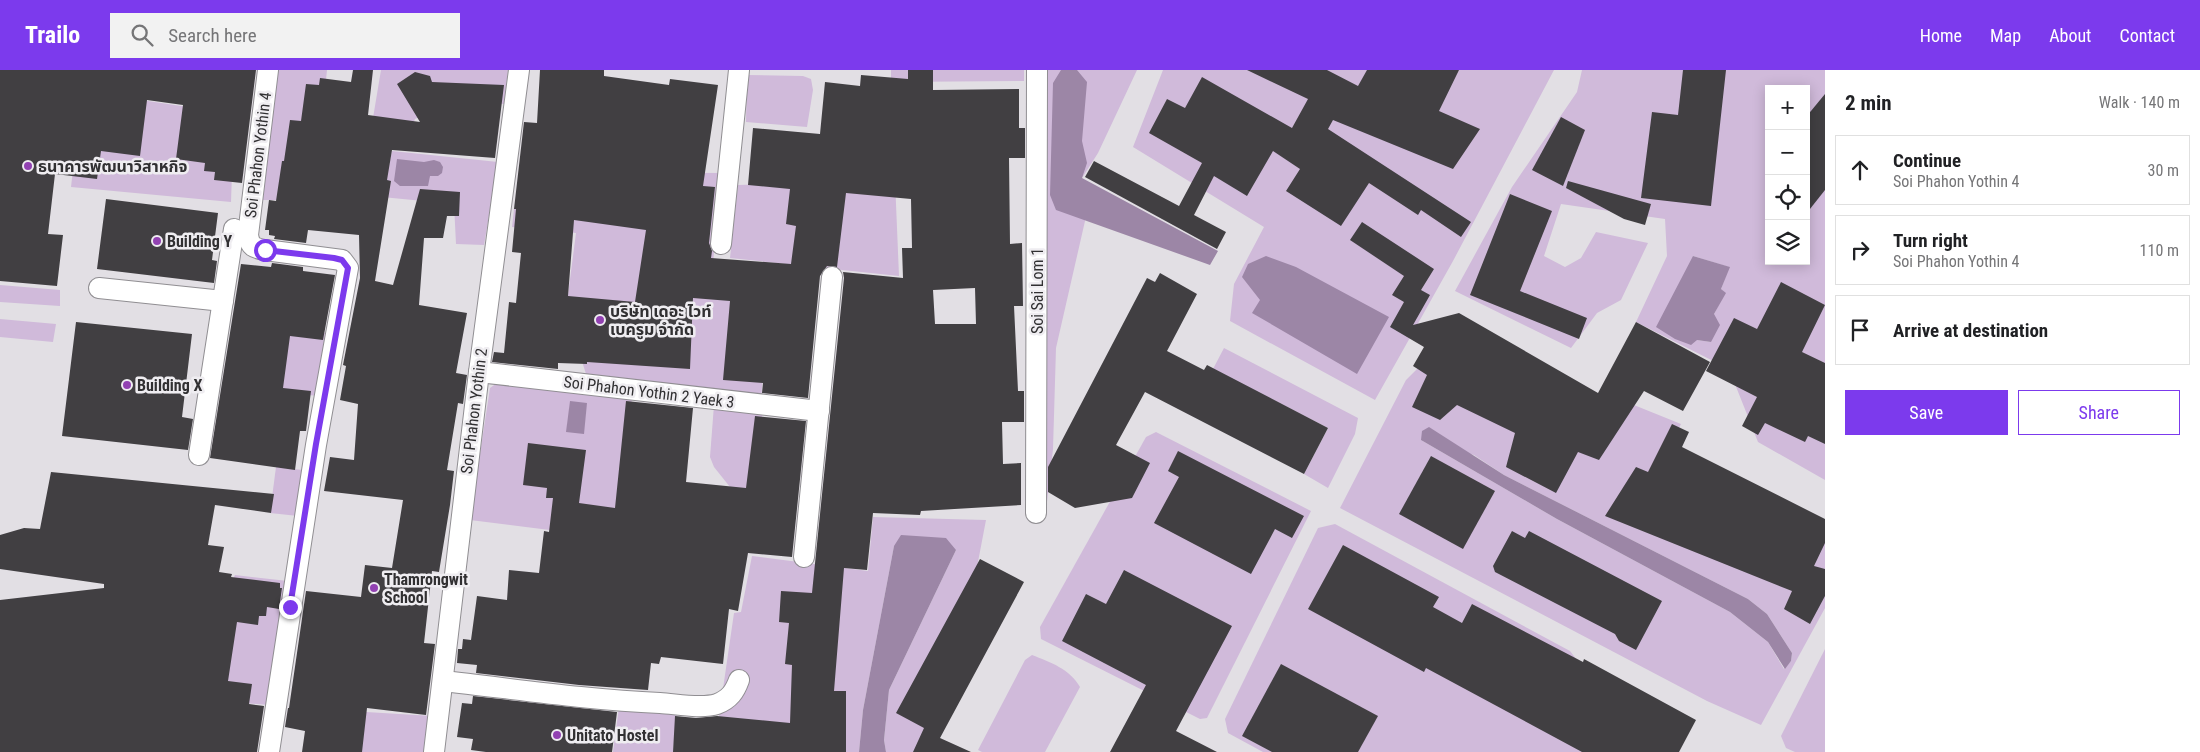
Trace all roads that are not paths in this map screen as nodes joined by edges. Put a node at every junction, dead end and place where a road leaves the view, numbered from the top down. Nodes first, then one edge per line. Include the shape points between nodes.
1 (268, 70) edge
2 (519, 70) edge
3 (738, 70) edge
4 (1037, 70) edge
5 (238, 239) junction
6 (721, 244) dead end
7 (832, 277) dead end
8 (99, 288) dead end
9 (223, 302) junction
10 (479, 372) junction
11 (819, 411) junction
12 (199, 455) dead end
13 (1036, 513) dead end
14 (804, 557) dead end
15 (443, 680) junction
16 (739, 680) dead end
17 (269, 752) edge
18 (434, 752) edge

1 - 5 street, Soi Phahon Yothin 4 via 248,236
2 - 10 street, Soi Phahon Yothin 2
3 - 6 street
4 - 13 street, Soi Sai Lom 1
5 - 9 street, Soi Phahon Yothin 4
5 - 17 street via 253,248 342,260 348,268 314,452
7 - 11 street
8 - 9 street
9 - 12 street, Soi Phahon Yothin 4
10 - 11 street, Soi Phahon Yothin 2 Yaek 3
10 - 15 street, Soi Phahon Yothin 2
11 - 14 street
15 - 16 street via 603,700 695,705 715,704 726,699 734,692
15 - 18 street, Soi Phahon Yothin 2

